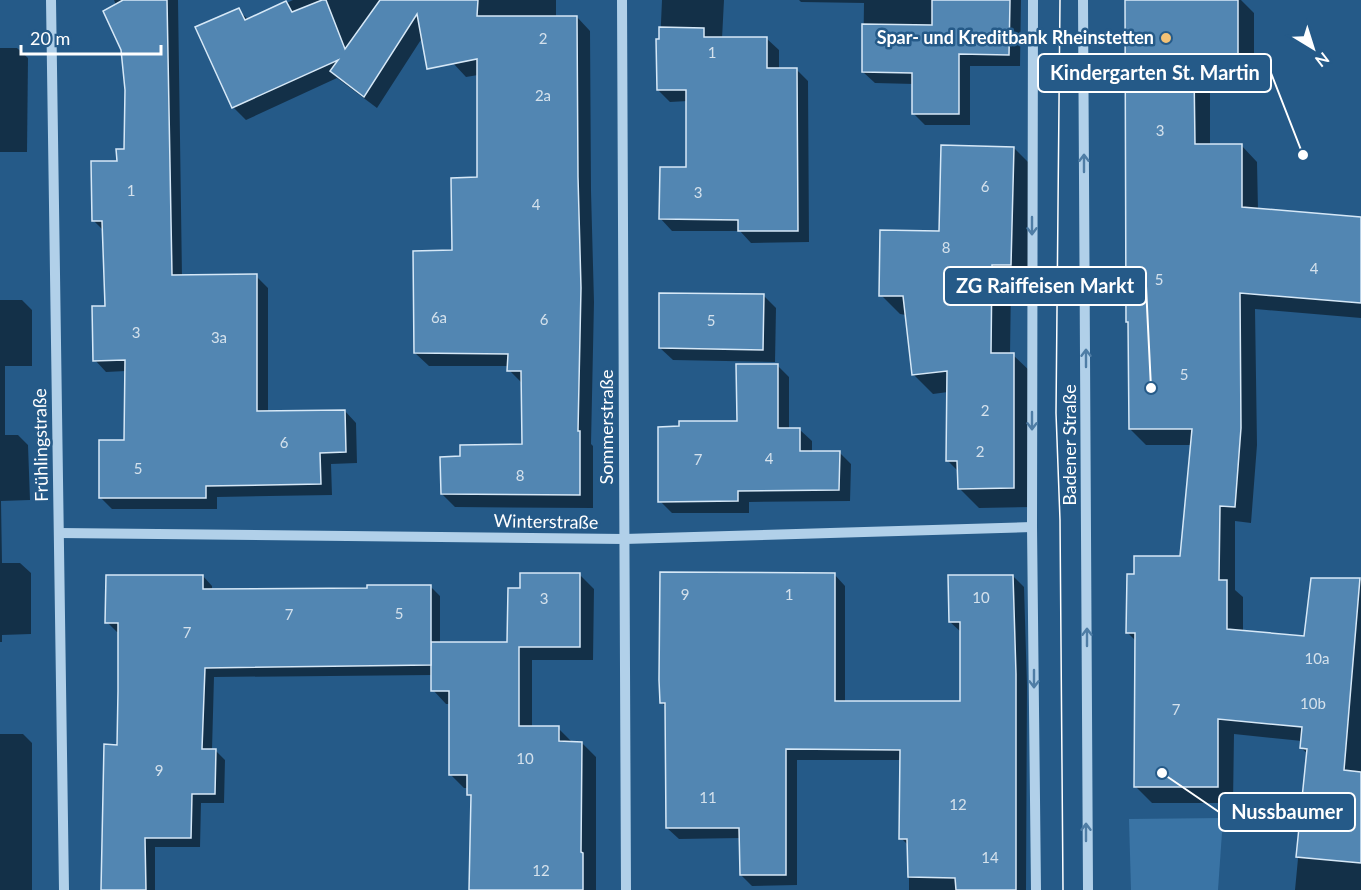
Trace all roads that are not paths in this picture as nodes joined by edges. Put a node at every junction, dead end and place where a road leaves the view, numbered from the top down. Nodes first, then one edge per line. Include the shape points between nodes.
1 (51, 0) edge
2 (622, 0) edge
3 (1033, 0) edge
4 (1083, 0) edge
5 (1032, 527) junction
6 (59, 533) junction
7 (624, 539) junction
8 (64, 890) edge
9 (626, 890) edge
10 (1035, 890) edge
11 (1088, 890) edge

1 - 6 street, Frühlingstraße
2 - 7 street, Sommerstraße
3 -> 5 street, Badener Straße
11 -> 4 street, Badener Straße
5 - 7 street, Winterstraße
5 -> 10 street, Badener Straße
6 - 7 street, Winterstraße
6 - 8 street, Frühlingstraße
7 - 9 street, Sommerstraße

